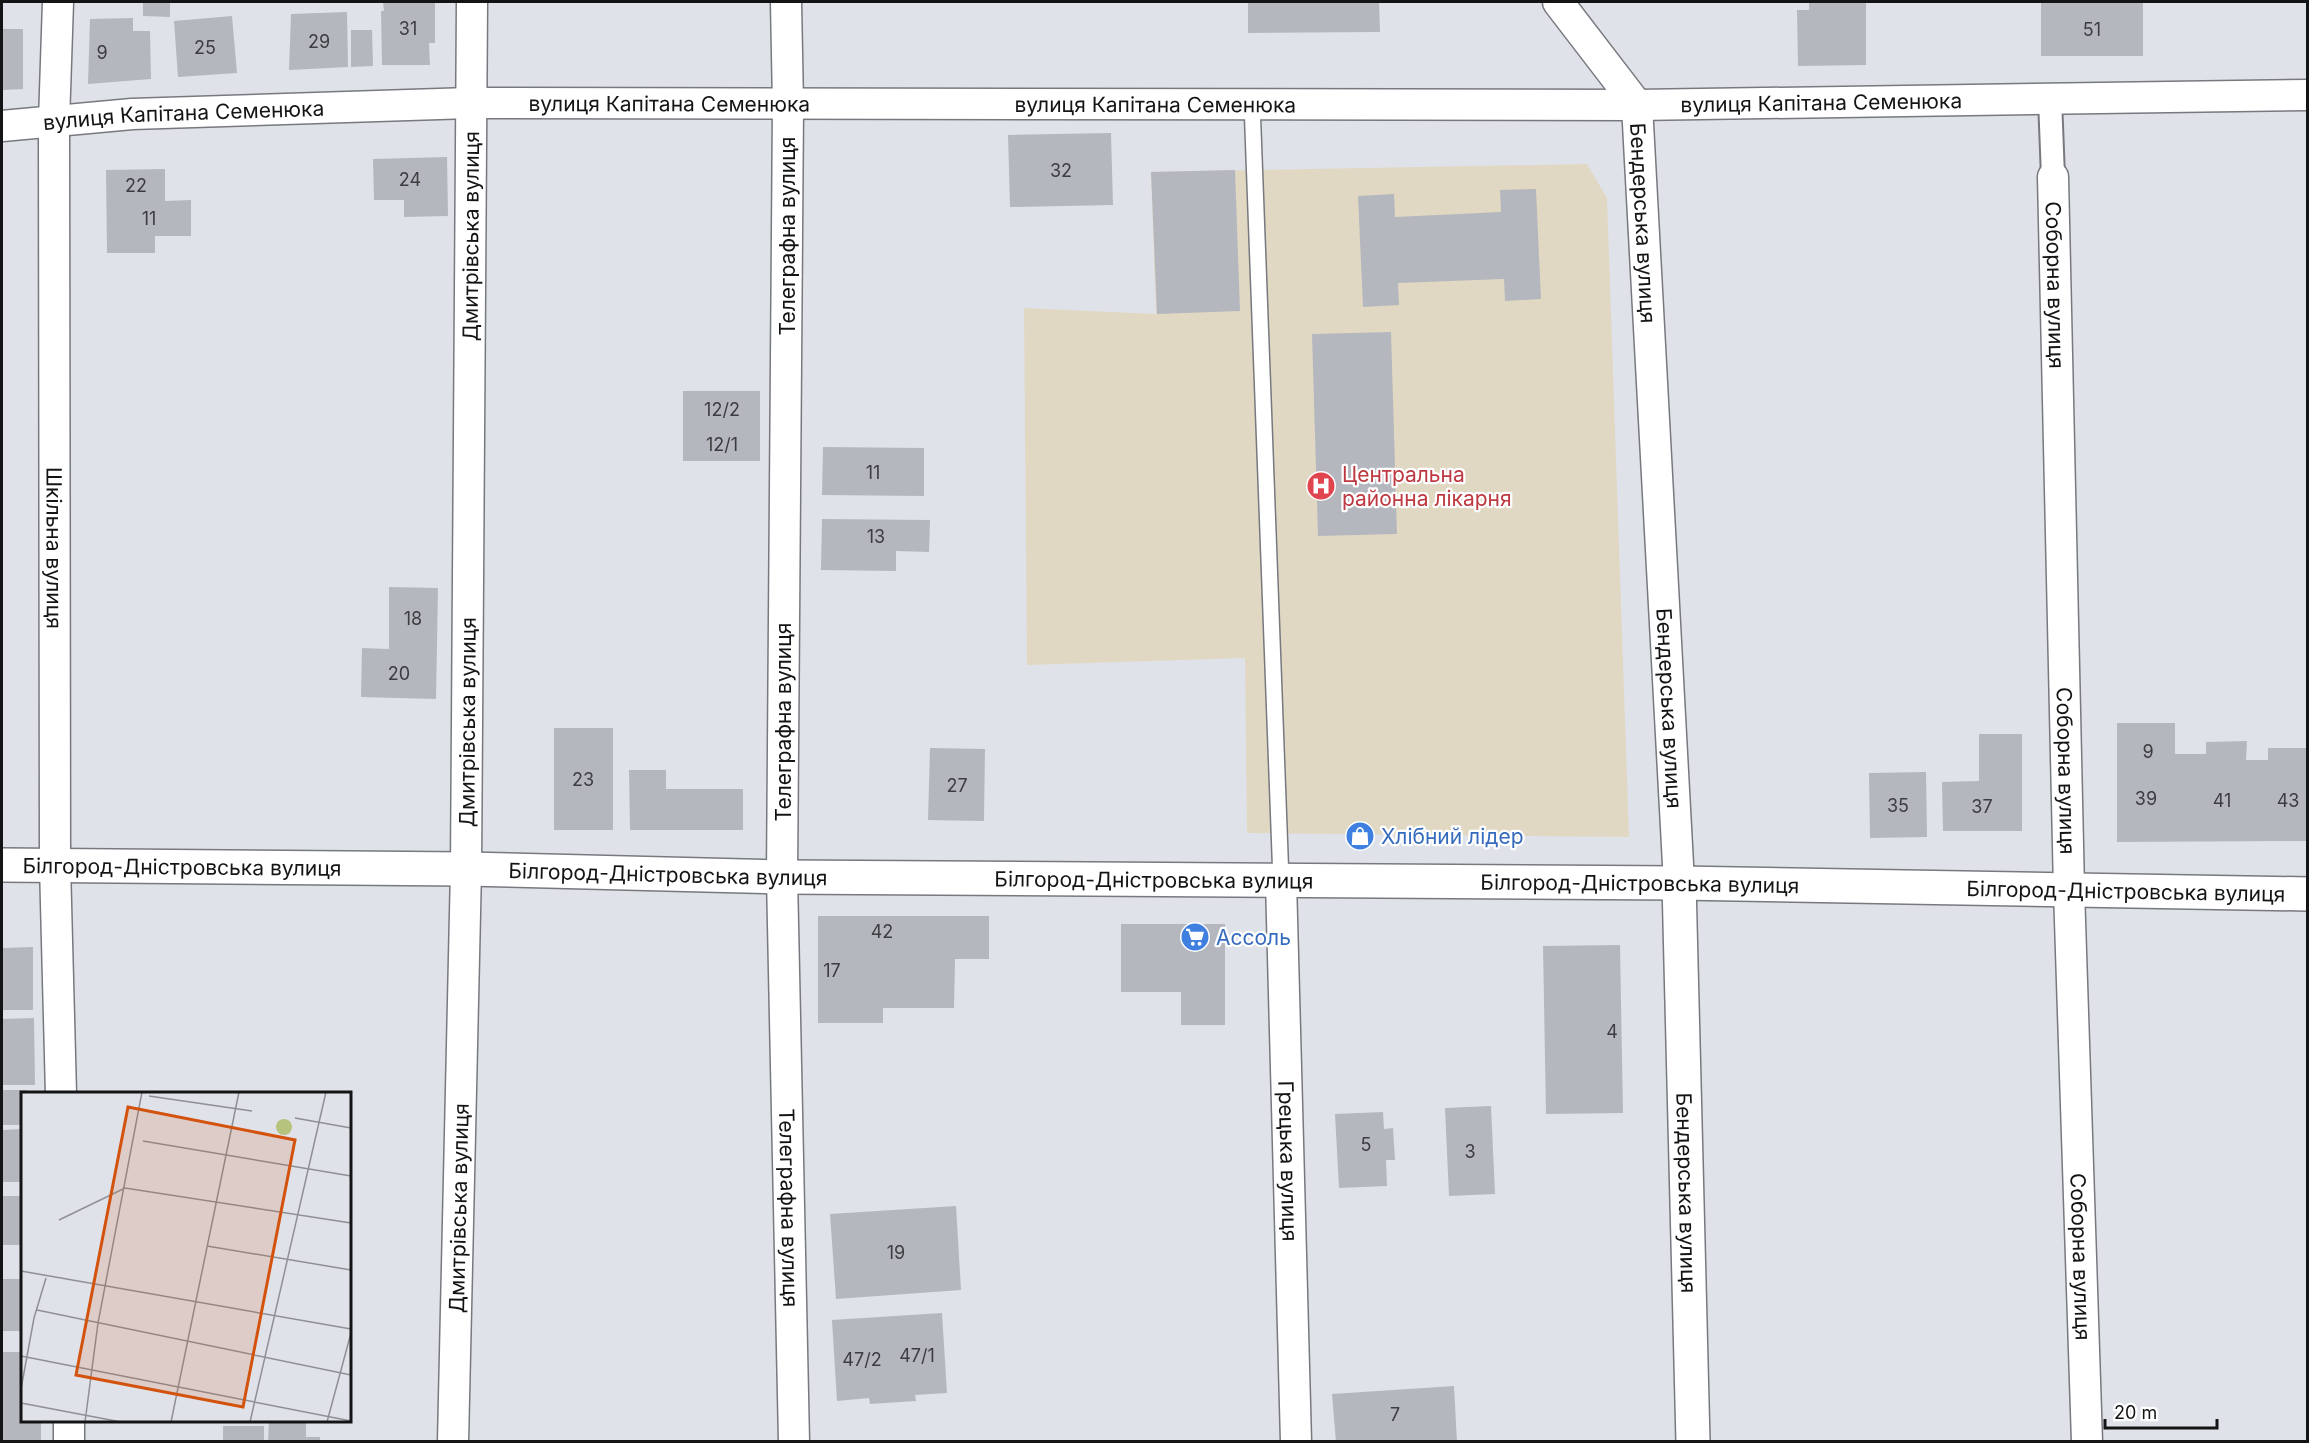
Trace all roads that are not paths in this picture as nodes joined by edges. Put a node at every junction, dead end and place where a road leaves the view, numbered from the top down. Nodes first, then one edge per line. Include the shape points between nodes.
1 (58, 2) edge
2 (472, 2) edge
3 (786, 2) edge
4 (1557, 2) edge
5 (2307, 96) edge
6 (2050, 99) junction
7 (470, 103) junction
8 (1252, 103) junction
9 (788, 105) junction
10 (1637, 105) junction
11 (54, 121) junction
12 (2, 126) edge
13 (2053, 177) joint
14 (2, 865) edge
15 (55, 865) junction
16 (466, 869) junction
17 (782, 877) junction
18 (1281, 881) junction
19 (1679, 883) junction
20 (2069, 890) junction
21 (2307, 894) edge
22 (61, 1092) edge
23 (69, 1422) edge
24 (69, 1442) edge
25 (453, 1442) edge
26 (794, 1442) edge
27 (1296, 1442) edge
28 (1693, 1442) edge
29 (2087, 1442) edge

1 - 11 street, Шкільна вулиця
2 - 7 street, Дмитрівська вулиця
3 - 9 street, Телеграфна вулиця
4 - 10 street, Бендерська вулиця
5 - 6 street, вулиця Капітана Семенюка
6 - 10 street, вулиця Капітана Семенюка
6 - 13 street, Соборна вулиця
7 - 9 street, вулиця Капітана Семенюка
7 - 11 street, вулиця Капітана Семенюка via 132,114
7 - 16 street, Дмитрівська вулиця
8 - 9 street, вулиця Капітана Семенюка
8 - 10 street, вулиця Капітана Семенюка
8 - 18 lane
9 - 17 street, Телеграфна вулиця
10 - 19 street, Бендерська вулиця
11 - 12 street, вулиця Капітана Семенюка
11 - 15 street, Шкільна вулиця
13 - 20 street, Соборна вулиця
14 - 15 main road, Білгород-Дністровська вулиця
15 - 16 main road, Білгород-Дністровська вулиця
15 - 22 street, Шкільна вулиця
16 - 17 main road, Білгород-Дністровська вулиця
16 - 25 street, Дмитрівська вулиця
17 - 18 main road, Білгород-Дністровська вулиця
17 - 26 street, Телеграфна вулиця
18 - 19 main road, Білгород-Дністровська вулиця
18 - 27 street, Грецька вулиця
19 - 20 main road, Білгород-Дністровська вулиця
19 - 28 main road, Бендерська вулиця
20 - 21 main road, Білгород-Дністровська вулиця
20 - 29 street, Соборна вулиця
23 - 24 street

